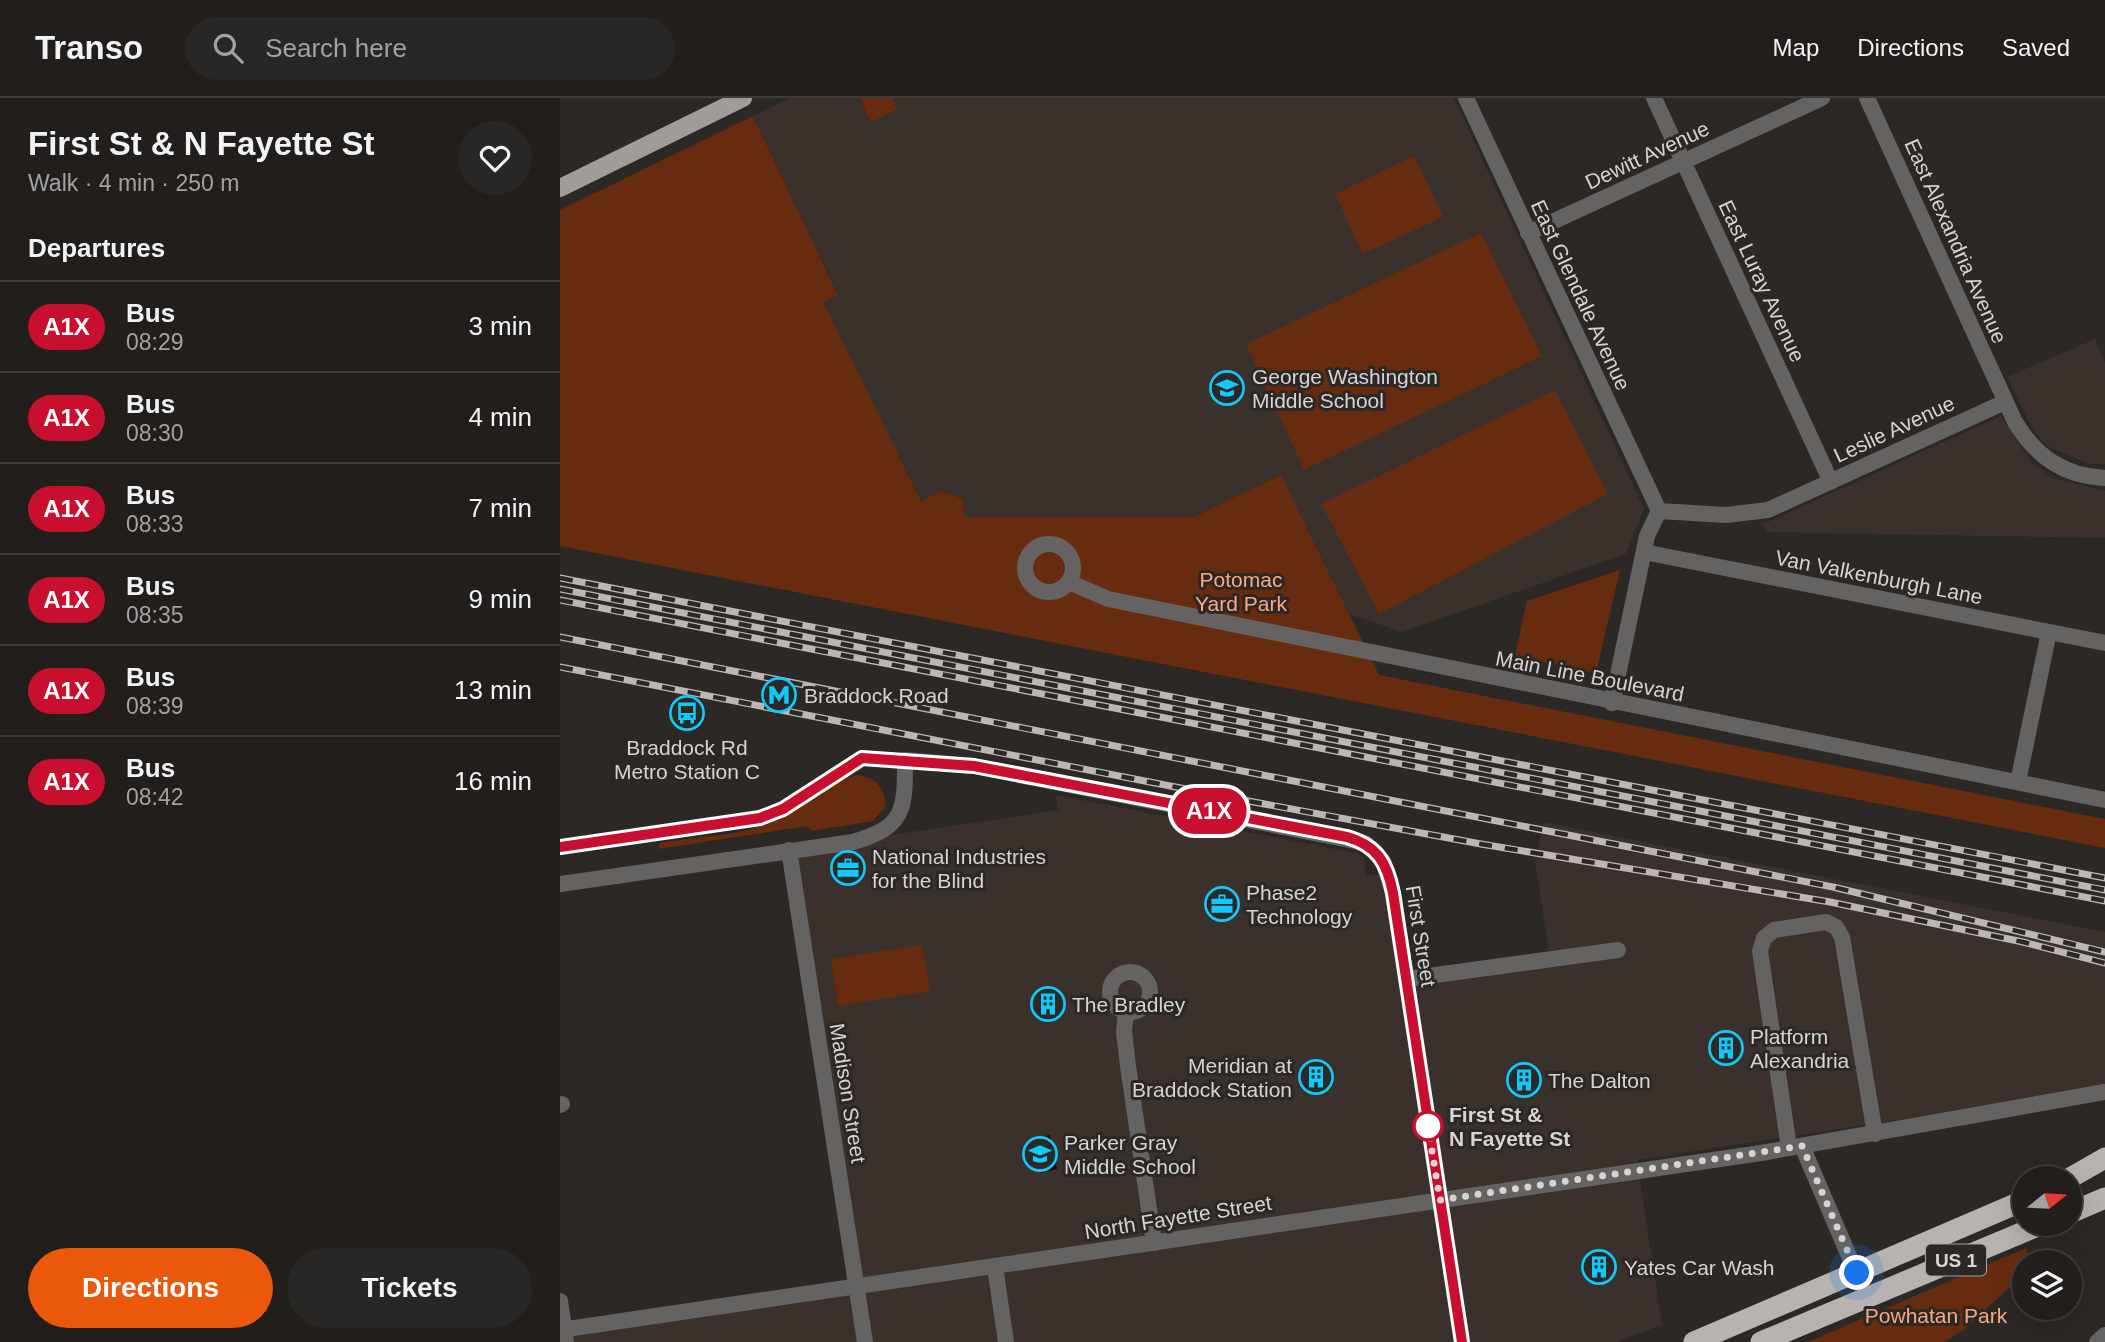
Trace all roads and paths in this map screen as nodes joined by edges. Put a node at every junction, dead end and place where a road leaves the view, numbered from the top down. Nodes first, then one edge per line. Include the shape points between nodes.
1 (743, 98) edge
2 (1466, 98) edge
3 (1654, 98) edge
4 (1822, 98) edge
5 (1867, 98) edge
6 (1684, 161) junction
7 (560, 188) edge
8 (1528, 233) junction
9 (2005, 402) junction
10 (2105, 478) edge
11 (1831, 482) junction
12 (1664, 511) junction
13 (1644, 552) junction
14 (1069, 582) dead end
15 (2049, 632) junction
16 (2105, 643) edge
17 (1612, 703) junction
18 (2018, 782) junction
19 (2105, 800) edge
20 (789, 850) junction
21 (560, 884) edge
22 (1618, 950) dead end
23 (1406, 979) junction
24 (1126, 1012) dead end
25 (2105, 1092) edge
26 (1875, 1134) junction
27 (1796, 1147) junction
28 (2105, 1158) edge
29 (2105, 1168) edge
30 (2082, 1172) edge
31 (2082, 1176) edge
32 (2105, 1198) edge
33 (1440, 1200) junction
34 (2012, 1206) edge
35 (2082, 1208) edge
36 (2014, 1236) edge
37 (1154, 1243) junction
38 (995, 1266) junction
39 (1857, 1273) junction
40 (856, 1287) junction
41 (1867, 1297) junction
42 (560, 1301) edge
43 (564, 1334) edge
44 (2105, 1335) edge
45 (865, 1342) edge
46 (1006, 1342) edge
47 (1462, 1342) edge
48 (1694, 1342) edge
49 (1761, 1342) edge
50 (2097, 1342) edge

1 - 7 main road
2 - 8 street, East Glendale Avenue
3 - 6 street, East Luray Avenue
4 - 6 street, Dewitt Avenue
5 - 9 street, East Alexandria Avenue
6 - 8 street, Dewitt Avenue
6 - 11 street, East Luray Avenue
8 - 12 street, East Glendale Avenue
9 - 10 street via 2022,434 2044,459 2080,475
9 - 11 street, Leslie Avenue
11 - 12 street, Leslie Avenue via 1756,513
12 - 13 street via 1647,536
13 - 15 street, Van Valkenburgh Lane
13 - 17 street
14 - 17 street, Main Line Boulevard via 1108,599
15 - 16 street, Van Valkenburgh Lane
15 - 18 street
17 - 18 street, Main Line Boulevard
18 - 19 street, Main Line Boulevard
20 - 21 street
20 - 23 street, First Street via 853,842 886,831 903,808 905,760 974,766 1365,843 1381,856 1389,873
20 - 40 street, Madison Street
22 - 23 street
23 - 33 street, First Street
24 - 37 street via 1128,1066
25 - 26 street, North Fayette Street
26 - 27 street, North Fayette Street
26 - 27 street via 1842,937 1826,922 1774,930 1764,938 1760,951
27 - 33 street, North Fayette Street
27 - 39 street
28 - 30 highway
29 - 31 highway
32 - 35 highway
33 - 37 street, North Fayette Street
33 - 47 street, First Street
34 - 39 highway, US 1
36 - 41 highway, US 1
37 - 38 street, North Fayette Street
38 - 40 street, North Fayette Street
38 - 46 street
39 - 41 street
39 - 48 highway, US 1
40 - 43 street, North Fayette Street
40 - 45 street, Madison Street
41 - 49 highway, US 1
42 - 43 street
44 - 50 street

